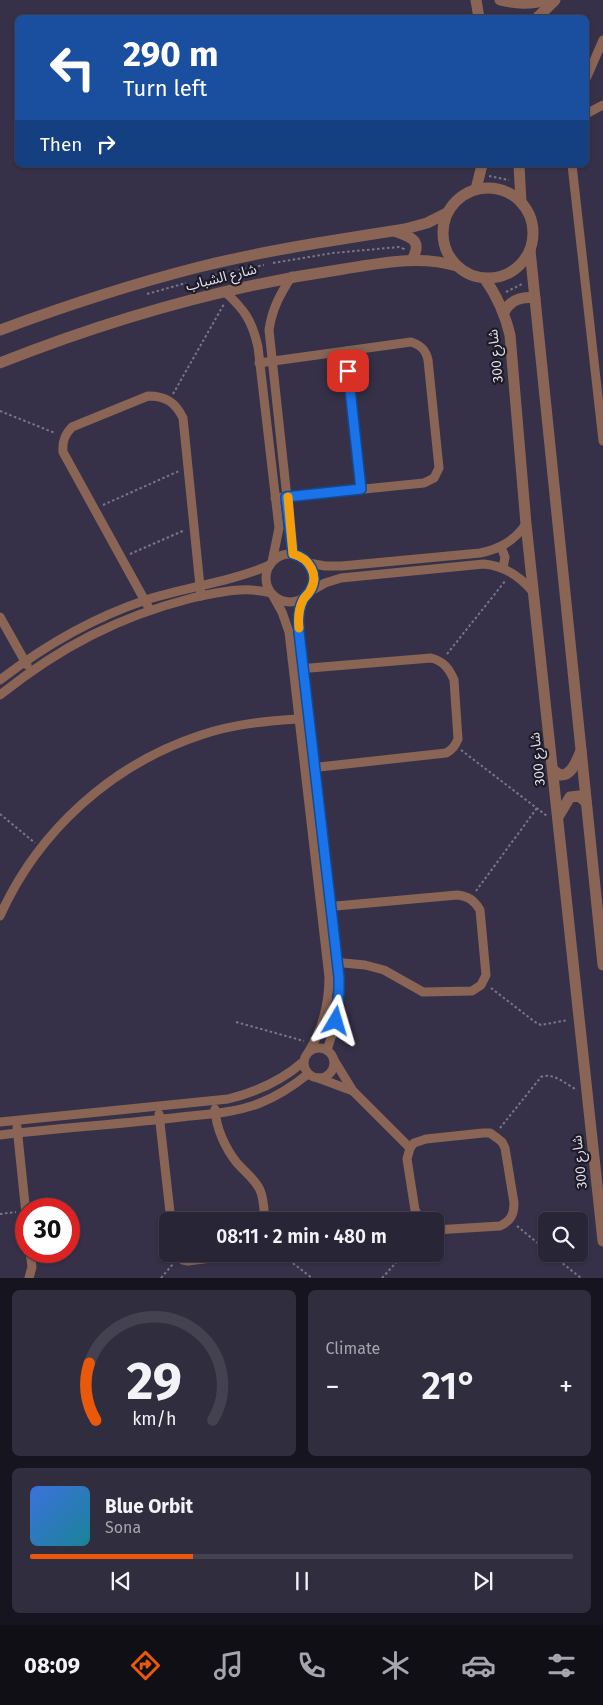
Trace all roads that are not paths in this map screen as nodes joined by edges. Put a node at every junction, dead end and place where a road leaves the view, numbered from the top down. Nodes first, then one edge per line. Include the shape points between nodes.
1 (476, 0) edge
2 (500, 0) edge
3 (545, 0) edge
4 (555, 0) edge
5 (478, 15) edge
6 (540, 15) edge
7 (603, 40) edge
8 (589, 72) edge
9 (603, 105) edge
10 (589, 112) edge
11 (519, 167) edge
12 (572, 167) edge
13 (481, 169) edge
14 (476, 189) junction
15 (521, 202) junction
16 (447, 213) junction
17 (394, 231) junction
18 (530, 250) junction
19 (412, 260) junction
20 (457, 266) junction
21 (292, 276) junction
22 (485, 279) junction
23 (227, 293) junction
24 (535, 298) junction
25 (504, 312) junction
26 (0, 330) edge
27 (346, 351) junction
28 (272, 361) junction
29 (0, 363) edge
30 (260, 363) junction
31 (603, 441) edge
32 (361, 489) junction
33 (286, 497) junction
34 (275, 498) junction
35 (526, 524) junction
36 (502, 547) junction
37 (293, 554) junction
38 (309, 563) junction
39 (271, 564) junction
40 (503, 568) junction
41 (200, 586) junction
42 (311, 591) junction
43 (533, 592) junction
44 (272, 593) junction
45 (201, 596) junction
46 (304, 598) junction
47 (145, 601) junction
48 (150, 610) junction
49 (0, 617) edge
50 (25, 661) junction
51 (298, 669) junction
52 (30, 671) junction
53 (0, 680) edge
54 (0, 695) edge
55 (299, 719) junction
56 (581, 751) junction
57 (314, 768) junction
58 (305, 769) junction
59 (553, 770) junction
60 (586, 802) junction
61 (559, 821) junction
62 (331, 907) junction
63 (320, 908) junction
64 (0, 916) edge
65 (332, 962) junction
66 (603, 965) edge
67 (311, 1047) junction
68 (327, 1050) junction
69 (334, 1060) junction
70 (304, 1062) junction
71 (308, 1074) junction
72 (318, 1078) junction
73 (353, 1091) junction
74 (214, 1101) junction
75 (158, 1106) junction
76 (215, 1113) junction
77 (16, 1120) junction
78 (159, 1120) junction
79 (0, 1122) edge
80 (18, 1133) junction
81 (0, 1135) edge
82 (410, 1148) junction
83 (25, 1198) edge
84 (170, 1212) edge
85 (264, 1212) edge
86 (416, 1212) edge
87 (444, 1229) edge
88 (603, 1241) edge
89 (32, 1263) edge
90 (29, 1278) edge

1 - 5 street
2 - 3 street via 519,4
4 - 6 street
7 - 8 street
9 - 10 street
11 - 15 street
12 - 31 street
13 - 14 street
14 - 15 street via 500,190
14 - 16 street via 459,198
15 - 18 street via 532,225
16 - 17 street, شارع الشباب via 423,224
16 - 20 street via 443,224 445,246
17 - 19 street via 416,243
17 - 26 street, شارع الشباب via 270,251 199,267
18 - 22 street via 525,260 512,271
18 - 24 street
19 - 20 street, شارع الشباب
19 - 21 street, شارع الشباب
20 - 22 street
21 - 23 street, شارع الشباب
21 - 28 street via 271,316
22 - 25 street, شارع 300
23 - 29 street, شارع الشباب via 205,296 105,324
23 - 30 street via 247,315 254,330
24 - 25 street via 513,301
24 - 56 street
25 - 35 street, شارع 300 via 510,335
27 - 28 street
27 - 32 street
27 - 32 street via 411,342 423,348 428,360 437,473 424,483
28 - 30 street
28 - 33 street
30 - 34 street
32 - 33 street
33 - 34 street
33 - 37 street
34 - 39 street via 278,528
35 - 36 street
35 - 43 street, شارع 300
36 - 38 street via 480,553 342,566
36 - 40 street via 506,557
37 - 38 street
37 - 39 street via 282,556
38 - 42 street via 314,574
39 - 41 street via 245,575
39 - 44 street via 266,582
40 - 42 street via 484,564 341,578
40 - 43 street via 523,580
41 - 45 street
41 - 47 street
41 - 47 street via 183,418 170,400 148,396 72,427 63,444 63,452
42 - 46 street
43 - 59 street, شارع 300
44 - 45 street via 247,589
44 - 46 street via 287,602
44 - 51 street via 289,632
45 - 48 street
46 - 51 street via 298,623
47 - 48 street
47 - 50 street via 85,626
48 - 52 street via 106,628
49 - 50 street
50 - 52 street
50 - 53 street
51 - 55 street
51 - 57 street
51 - 57 street via 431,658 441,662 454,680 458,739 446,753
52 - 54 street
55 - 58 street
55 - 64 street via 234,726 202,735 171,746 113,779 87,799 41,848
56 - 59 street via 567,774 560,775
56 - 60 street
57 - 58 street
57 - 62 street
58 - 63 street
59 - 61 street, شارع 300
60 - 61 street via 579,796 570,797
60 - 66 street
61 - 88 street, شارع 300
62 - 63 street
62 - 65 street
62 - 65 street via 457,895 470,899 480,910 486,969 484,982 472,991 423,992 384,970
63 - 65 street
65 - 67 street via 327,1008
65 - 68 street via 339,984 338,1007
67 - 68 street
67 - 70 street
68 - 69 street
69 - 72 street via 329,1075
69 - 73 street
70 - 71 street
70 - 74 street via 269,1086 242,1096
71 - 72 street
71 - 76 street via 285,1091 258,1104
72 - 73 street
73 - 82 street
74 - 75 street
74 - 76 street
75 - 77 street
75 - 78 street
76 - 78 street
76 - 85 street via 229,1152 260,1189
77 - 79 street
77 - 80 street
78 - 80 street
78 - 84 street
80 - 81 street
80 - 83 street
82 - 86 street via 407,1159
82 - 87 street via 426,1139 483,1133 494,1135 505,1148 514,1203 509,1220 500,1226
89 - 90 street

